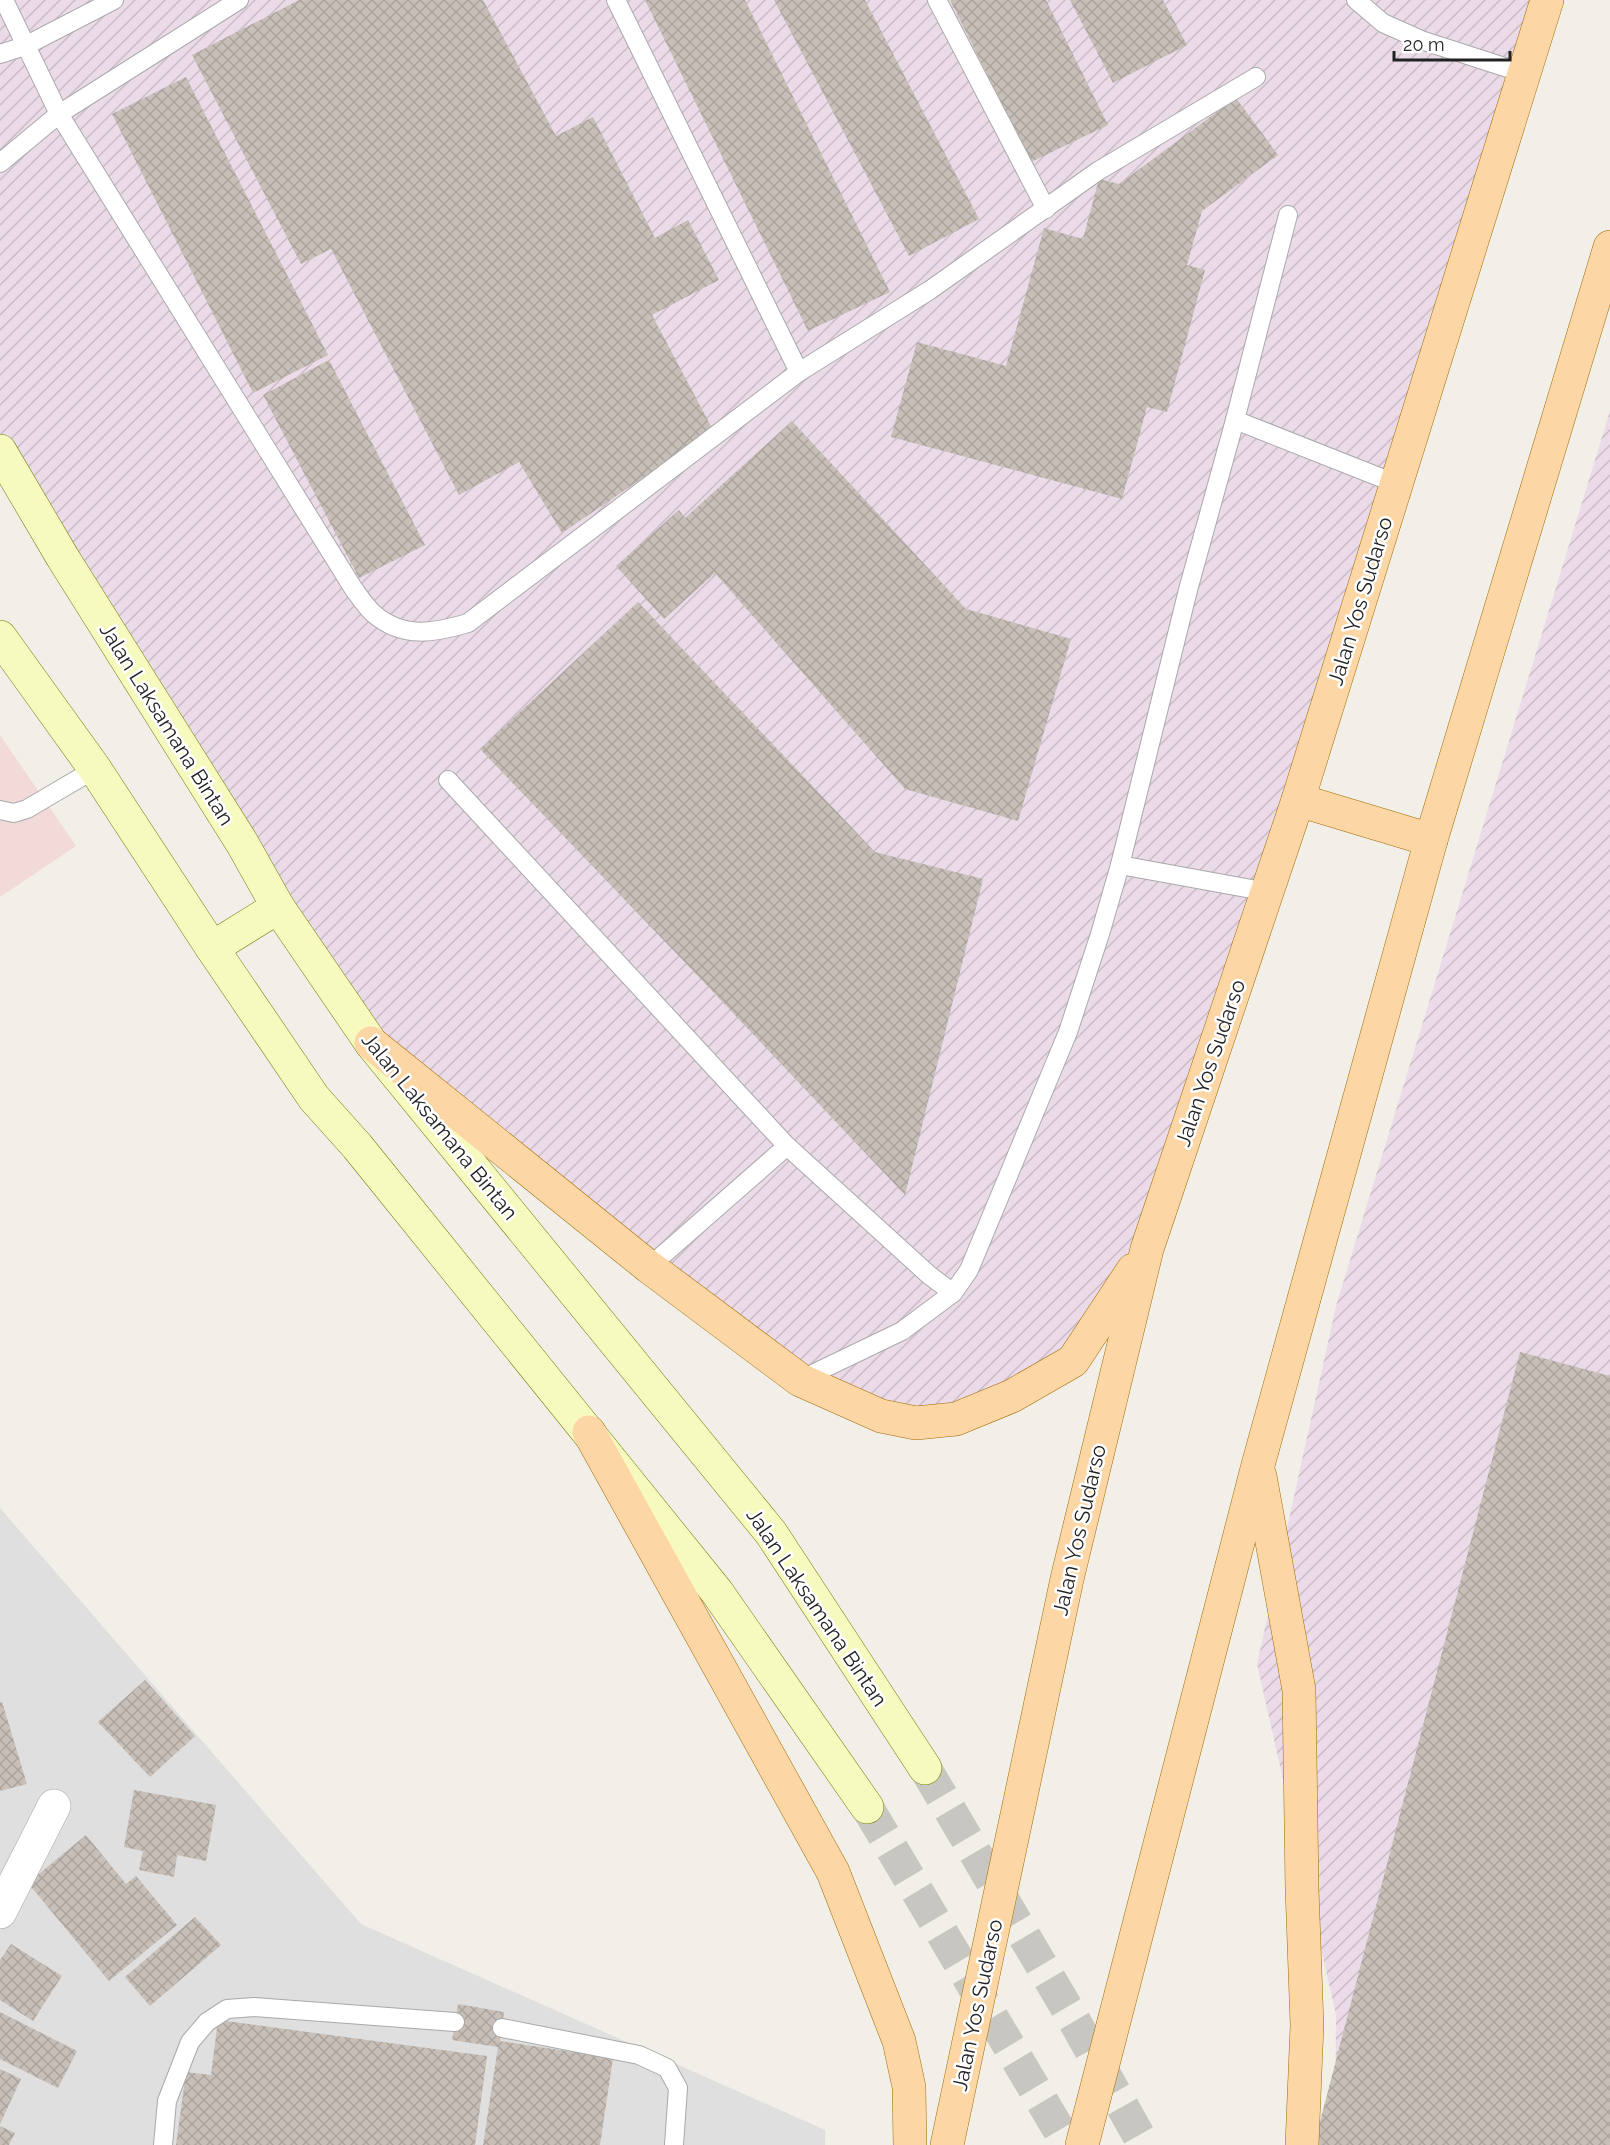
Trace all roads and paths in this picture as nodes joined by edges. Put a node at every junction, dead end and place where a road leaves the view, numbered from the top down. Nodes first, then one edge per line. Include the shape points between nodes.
1 (4, 0) edge
2 (114, 0) edge
3 (239, 0) edge
4 (616, 0) edge
5 (937, 0) edge
6 (1356, 0) edge
7 (1547, 0) edge
8 (25, 46) junction
9 (0, 54) edge
10 (1523, 73) junction
11 (1256, 77) dead end
12 (59, 114) junction
13 (0, 163) edge
14 (1046, 209) junction
15 (1288, 215) dead end
16 (1610, 247) edge
17 (799, 372) junction
18 (1235, 420) junction
19 (0, 452) edge
20 (1396, 483) junction
21 (0, 637) edge
22 (95, 770) junction
23 (448, 780) dead end
24 (1298, 800) junction
25 (0, 810) edge
26 (1431, 840) junction
27 (1119, 865) junction
28 (1268, 892) junction
29 (278, 907) junction
30 (212, 948) junction
31 (371, 1043) junction
32 (787, 1146) junction
33 (1147, 1249) junction
34 (648, 1267) junction
35 (953, 1293) junction
36 (800, 1380) junction
37 (589, 1432) junction
38 (1258, 1465) junction
39 (925, 1768) tunnel mouth
40 (54, 1806) dead end
41 (867, 1807) tunnel mouth
42 (0, 1912) edge
43 (455, 2022) dead end
44 (502, 2028) dead end
45 (162, 2145) edge
46 (674, 2145) edge
47 (910, 2145) edge
48 (947, 2145) edge
49 (1082, 2145) edge
50 (1302, 2145) edge

1 - 8 lane
2 - 8 lane
3 - 12 lane
4 - 17 lane
5 - 14 lane
6 - 10 lane via 1383,23 1412,36
7 - 10 main road, Jalan Yos Sudarso
8 - 9 lane
8 - 12 lane
10 - 20 main road, Jalan Yos Sudarso
11 - 14 lane via 1098,171
12 - 13 lane
12 - 17 lane via 353,588 372,612 393,627 440,631 468,622
14 - 17 lane via 930,290
15 - 18 lane
16 - 26 main road
18 - 20 lane
18 - 27 lane
19 - 29 main road, Jalan Laksamana Bintan
20 - 24 main road, Jalan Yos Sudarso
21 - 22 main road
22 - 25 lane via 27,809 14,813
22 - 30 main road
23 - 32 lane
24 - 26 main road
24 - 28 main road, Jalan Yos Sudarso
26 - 38 main road
27 - 28 lane
27 - 35 lane via 1068,1032 969,1270
28 - 33 main road, Jalan Yos Sudarso
29 - 30 main road
29 - 31 main road, Jalan Laksamana Bintan
30 - 37 main road via 314,1098
31 - 34 main road
31 - 39 main road, Jalan Laksamana Bintan via 771,1533
32 - 34 lane
32 - 35 lane
33 - 36 main road via 1073,1361 1012,1396 956,1419 916,1422 881,1416
33 - 48 main road, Jalan Yos Sudarso via 1067,1579
34 - 36 main road
35 - 36 lane via 902,1331
37 - 41 main road via 717,1592
37 - 47 main road via 833,1872 899,2041 909,2087
38 - 49 main road
38 - 50 main road via 1299,1690 1308,2025
40 - 42 street
43 - 45 lane via 254,2007 227,2009 207,2022 190,2042 166,2101
44 - 46 lane via 639,2055 667,2068 678,2088

